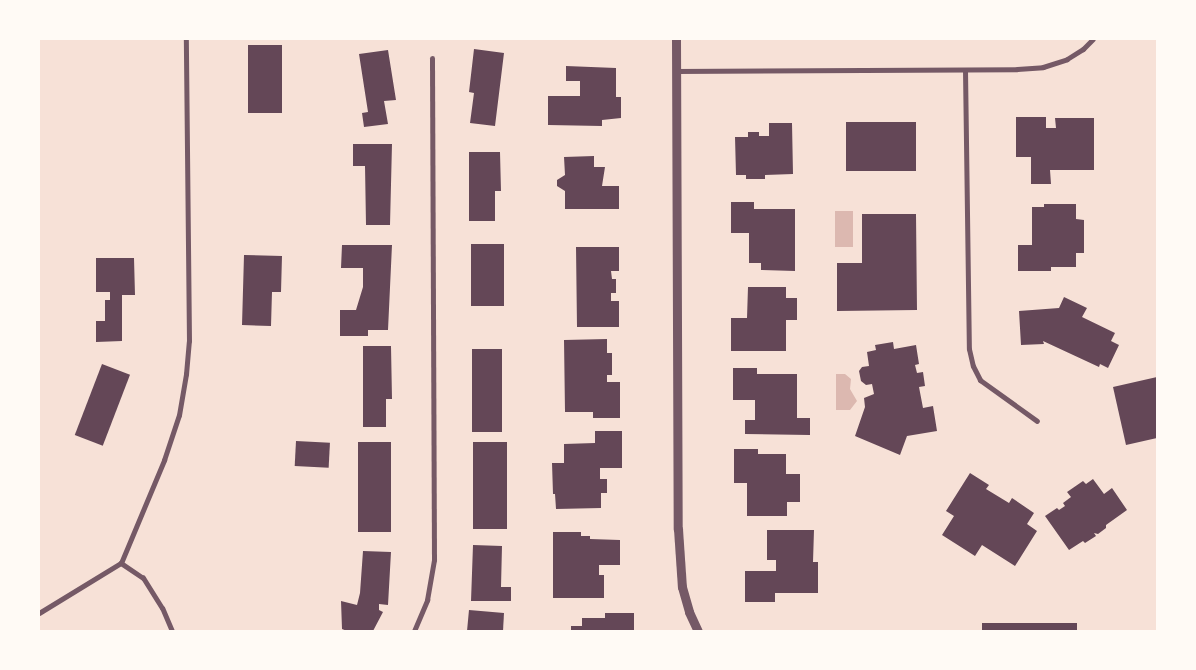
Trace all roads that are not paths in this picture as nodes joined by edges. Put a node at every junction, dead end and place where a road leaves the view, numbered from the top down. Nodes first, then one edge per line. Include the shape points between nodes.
1 (186, 39) edge
2 (676, 39) edge
3 (1093, 39) edge
4 (432, 58) dead end
5 (965, 70) junction
6 (676, 71) junction
7 (1037, 421) dead end
8 (121, 563) junction
9 (39, 613) edge
10 (172, 631) edge
11 (414, 631) edge
12 (698, 631) edge

1 - 8 street via 186,374 179,415 164,460
2 - 6 street
3 - 5 street via 1067,59 1043,67
4 - 11 street via 434,560 427,600
5 - 6 street
5 - 7 street via 969,349 980,380
6 - 12 street via 678,538 682,587
8 - 9 street
8 - 10 street via 143,578

